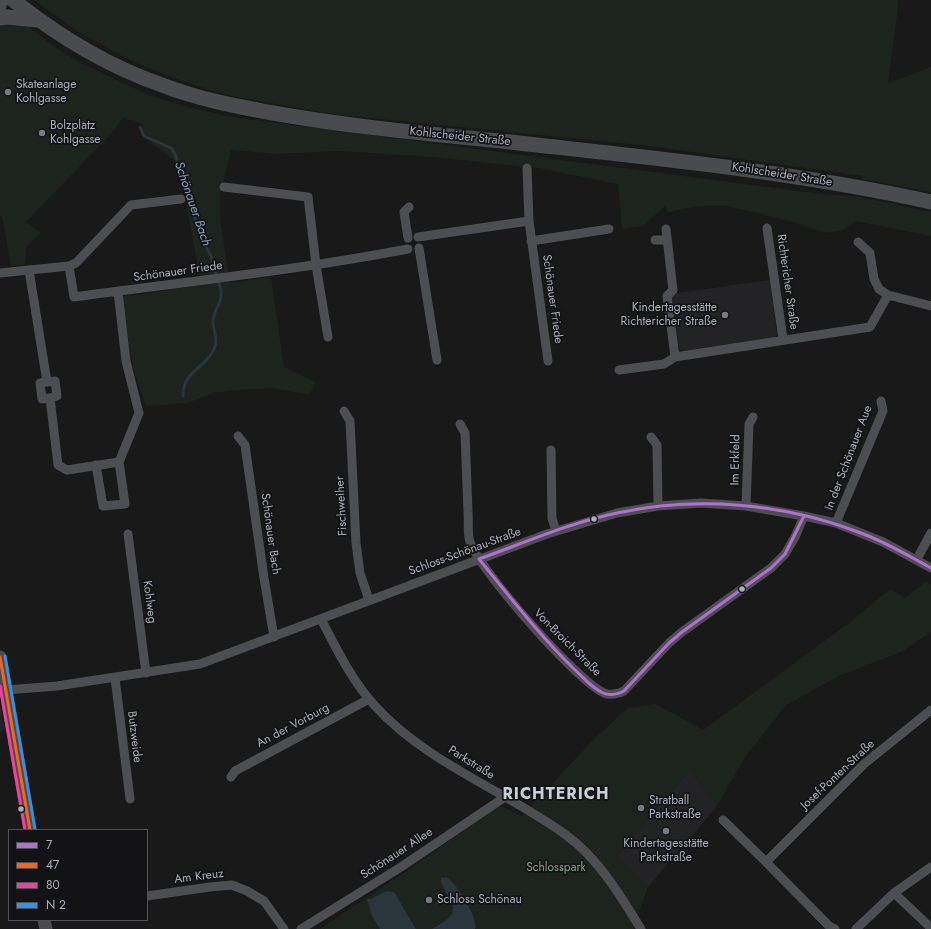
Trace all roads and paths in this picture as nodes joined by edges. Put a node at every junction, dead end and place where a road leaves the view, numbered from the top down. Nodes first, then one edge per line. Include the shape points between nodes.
1 (2, 0) edge
2 (13, 0) edge
3 (0, 6) edge
4 (0, 18) edge
5 (38, 20) junction
6 (527, 168) dead end
7 (224, 188) dead end
8 (181, 199) dead end
9 (931, 202) edge
10 (409, 207) dead end
11 (529, 221) junction
12 (767, 228) dead end
13 (609, 229) dead end
14 (666, 229) dead end
15 (418, 237) dead end
16 (408, 238) dead end
17 (655, 240) dead end
18 (667, 240) junction
19 (531, 241) junction
20 (858, 242) dead end
21 (408, 248) dead end
22 (419, 248) dead end
23 (316, 265) junction
24 (69, 266) junction
25 (29, 270) junction
26 (0, 273) edge
27 (118, 292) junction
28 (888, 295) junction
29 (931, 306) edge
30 (328, 337) dead end
31 (783, 339) junction
32 (675, 357) junction
33 (438, 360) dead end
34 (548, 361) dead end
35 (619, 370) dead end
36 (881, 401) dead end
37 (344, 411) dead end
38 (753, 417) dead end
39 (460, 424) dead end
40 (238, 436) dead end
41 (651, 437) dead end
42 (551, 450) dead end
43 (120, 462) junction
44 (96, 465) junction
45 (658, 506) junction
46 (746, 506) junction
47 (804, 516) junction
48 (836, 523) junction
49 (556, 531) junction
50 (931, 533) edge
51 (128, 534) dead end
52 (479, 559) junction
53 (917, 559) junction
54 (931, 568) edge
55 (369, 600) junction
56 (321, 619) junction
57 (274, 637) junction
58 (0, 658) edge
59 (146, 673) junction
60 (115, 678) junction
61 (6, 690) junction
62 (369, 699) junction
63 (931, 710) edge
64 (231, 777) dead end
65 (505, 797) junction
66 (130, 799) dead end
67 (723, 820) dead end
68 (30, 829) edge
69 (766, 862) junction
70 (931, 866) edge
71 (894, 893) junction
72 (148, 896) edge
73 (931, 928) edge
74 (284, 929) edge
75 (301, 929) edge
76 (641, 929) edge
77 (835, 929) edge
78 (856, 929) edge

1 - 3 main road
2 - 5 main road, Kohlscheider Straße
4 - 5 main road
5 - 9 main road, Kohlscheider Straße via 119,68 175,90 232,105 337,123 724,166 870,188
6 - 11 street, Schönauer Friede
7 - 23 street via 308,197
8 - 24 street via 131,205 76,263
10 - 16 street via 404,212
11 - 15 street
11 - 19 street, Schönauer Friede
12 - 31 street, Richtericher Straße
13 - 19 street, Schönauer Friede
14 - 18 street
17 - 18 street
18 - 32 street via 673,290 667,296
19 - 34 street, Schönauer Friede
20 - 28 street via 870,253 874,279 879,289
21 - 23 street, Schönauer Friede
22 - 33 street
23 - 27 street, Schönauer Friede
23 - 30 street
24 - 25 street
24 - 27 street, Schönauer Friede via 74,297
25 - 26 street
25 - 44 street via 46,382 40,383 42,399 50,398 58,465 66,470
27 - 43 street via 126,361 139,413
28 - 29 street
28 - 31 street, Richtericher Straße via 870,327
31 - 32 street, Richtericher Straße via 775,343
32 - 35 street, Richtericher Straße via 664,364
36 - 48 street, In der Schönauer Aue via 882,410
37 - 55 street, Fischweiher via 350,421 356,543 360,573
38 - 46 street, Im Erkfeld via 748,424
39 - 52 street, Von-Broich-Straße via 465,433 470,541
40 - 57 street, Schönauer Bach via 245,445
41 - 45 street via 657,445
42 - 49 street via 552,518
43 - 44 street
43 - 44 street via 124,504 103,506
45 - 46 street, Schloss-Schönau-Straße
45 - 49 street, Schloss-Schönau-Straße via 617,513
46 - 47 street, Schloss-Schönau-Straße
47 - 48 street, Schloss-Schönau-Straße
47 - 52 street, Von-Broich-Straße via 785,554 771,568 682,632 624,691 617,694 606,694 595,687 564,660 531,625
48 - 53 street, Schloss-Schönau-Straße
49 - 52 street, Schloss-Schönau-Straße
50 - 53 street
51 - 59 street, Kohlweg
52 - 55 street, Schloss-Schönau-Straße
53 - 54 street, Schloss-Schönau-Straße
55 - 56 street, Schloss-Schönau-Straße
56 - 57 street, Schloss-Schönau-Straße
56 - 62 street, Parkstraße via 337,650
57 - 59 street, Schloss-Schönau-Straße via 200,664
58 - 61 main road
59 - 60 street, Schloss-Schönau-Straße
60 - 61 street, Schloss-Schönau-Straße
60 - 66 street, Butzweide
61 - 68 main road
62 - 64 street, An der Vorburg via 236,771
62 - 65 street, Parkstraße via 423,746
63 - 69 street, Josef-Ponten-Straße via 864,764
65 - 75 street, Schönauer Allee via 401,867
65 - 76 street, Parkstraße via 567,835 605,874
67 - 69 street
69 - 77 street via 829,926
70 - 71 street
71 - 73 street
71 - 78 street
72 - 74 street, Am Kreuz via 232,885 264,901

